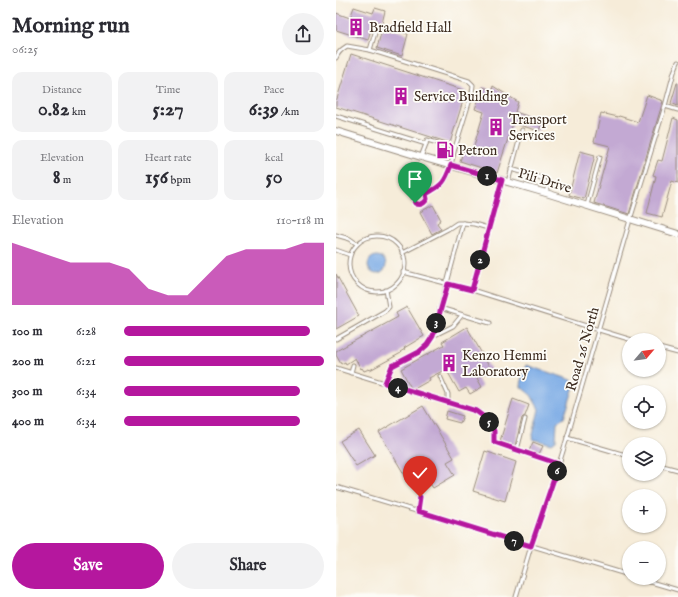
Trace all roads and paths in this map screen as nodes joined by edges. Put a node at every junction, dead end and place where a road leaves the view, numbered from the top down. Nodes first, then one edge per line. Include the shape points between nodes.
1 (377, 26) dead end
2 (370, 50) junction
3 (336, 58) edge
4 (678, 62) edge
5 (665, 106) junction
6 (678, 110) edge
7 (336, 116) edge
8 (522, 130) dead end
9 (336, 131) edge
10 (426, 144) junction
11 (455, 148) junction
12 (421, 157) junction
13 (600, 157) dead end
14 (451, 165) junction
15 (511, 169) junction
16 (525, 173) dead end
17 (536, 176) dead end
18 (505, 181) junction
19 (546, 193) junction
20 (426, 194) junction
21 (587, 206) junction
22 (630, 220) junction
23 (463, 223) junction
24 (488, 228) junction
25 (678, 234) edge
26 (336, 235) edge
27 (357, 244) junction
28 (336, 250) edge
29 (402, 253) junction
30 (350, 255) junction
31 (403, 272) junction
32 (448, 284) junction
33 (386, 290) junction
34 (472, 290) junction
35 (440, 308) junction
36 (462, 315) junction
37 (490, 323) dead end
38 (598, 330) junction
39 (433, 336) junction
40 (622, 337) edge
41 (336, 339) edge
42 (666, 350) edge
43 (678, 353) edge
44 (353, 365) dead end
45 (336, 368) edge
46 (351, 373) junction
47 (440, 376) dead end
48 (385, 383) junction
49 (448, 403) junction
50 (525, 419) dead end
51 (567, 438) junction
52 (517, 450) junction
53 (622, 454) edge
54 (559, 464) junction
55 (666, 467) edge
56 (678, 470) edge
57 (417, 484) dead end
58 (336, 487) edge
59 (418, 511) junction
60 (531, 546) junction
61 (622, 574) edge
62 (661, 585) edge
63 (678, 590) edge
64 (516, 597) edge

1 - 2 lane
2 - 3 lane via 347,46
2 - 11 lane via 469,81 473,85
4 - 5 lane, Road 26 North
5 - 6 lane
5 - 22 lane, Road 26 North
7 - 10 lane
8 - 15 lane
9 - 12 street, Pili Drive
10 - 11 lane via 427,140
10 - 12 lane
11 - 14 lane
12 - 14 street, Pili Drive
13 - 21 lane
14 - 18 street, Pili Drive
14 - 20 lane via 442,184
15 - 16 lane
15 - 18 lane
17 - 19 lane via 548,184
18 - 19 street, Pili Drive
18 - 24 lane
19 - 21 street, Pili Drive
20 - 20 lane via 423,190 416,190 412,196 413,201 422,204 427,199
21 - 22 street, Pili Drive
22 - 25 street, Pili Drive
22 - 38 lane, Road 26 North
23 - 24 lane
23 - 29 lane via 458,223
23 - 32 lane
24 - 34 lane
26 - 27 lane
27 - 29 lane via 364,239 382,237 390,240
27 - 30 lane
28 - 30 lane
29 - 31 lane
30 - 33 lane via 350,273 360,287 369,291
31 - 32 lane
31 - 33 lane via 400,280
32 - 34 lane
32 - 35 lane
33 - 41 lane via 389,306 385,311
34 - 38 lane
35 - 36 lane
35 - 39 lane
36 - 37 lane
36 - 39 lane via 453,326
38 - 40 lane
38 - 51 lane, Road 26 North
39 - 48 lane via 419,352 392,366
42 - 43 lane
44 - 46 lane
45 - 46 lane
46 - 48 lane
47 - 49 lane via 448,394
48 - 49 lane
49 - 52 lane via 476,411 488,420 494,431 494,442
50 - 52 lane
51 - 53 lane
51 - 54 lane, Road 26 North
52 - 54 lane
54 - 60 lane, Road 26 North
55 - 56 lane
57 - 59 lane via 420,497
58 - 59 lane
59 - 60 lane
60 - 61 lane
60 - 64 lane, Road 26 North
62 - 63 lane

